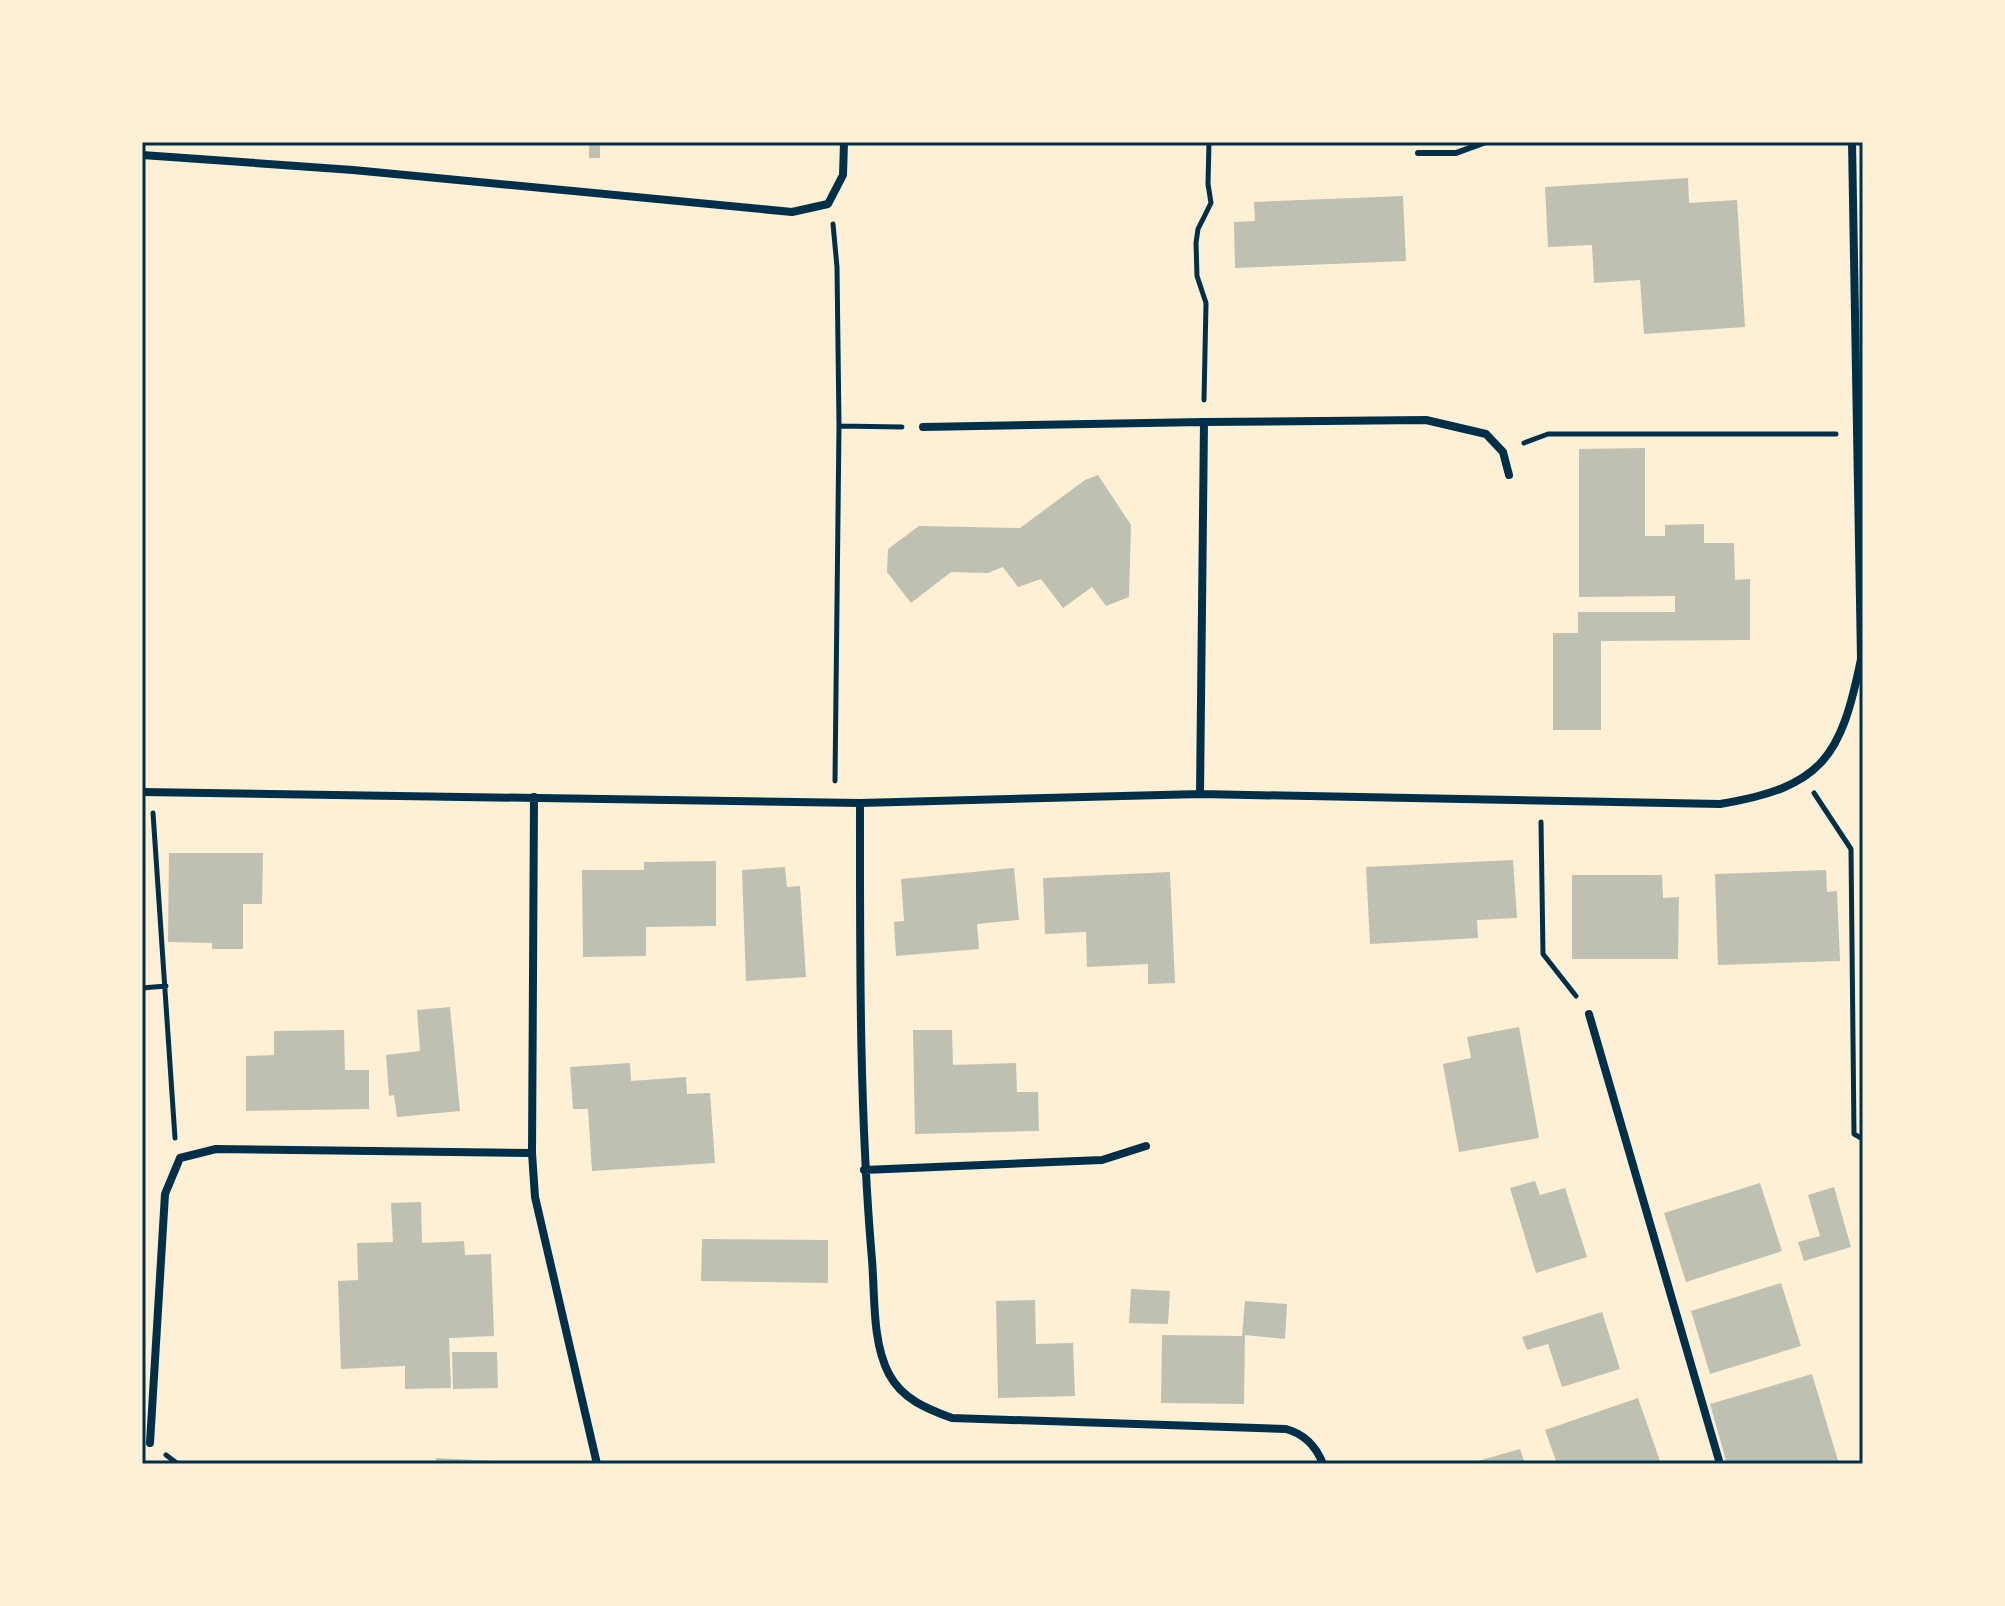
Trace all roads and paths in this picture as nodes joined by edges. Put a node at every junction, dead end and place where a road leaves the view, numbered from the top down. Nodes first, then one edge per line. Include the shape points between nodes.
1 (844, 142) edge
2 (1209, 142) edge
3 (1486, 142) edge
4 (1852, 142) edge
5 (1418, 153) dead end
6 (142, 155) edge
7 (1852, 158) junction
8 (1863, 158) edge
9 (828, 204) junction
10 (1204, 422) junction
11 (839, 426) junction
12 (923, 427) joint
13 (1548, 434) dead end
14 (1857, 434) junction
15 (1509, 475) dead end
16 (1804, 779) junction
17 (147, 792) edge
18 (1200, 794) junction
19 (534, 797) junction
20 (1540, 801) junction
21 (835, 802) junction
22 (860, 803) junction
23 (166, 986) junction
24 (142, 988) edge
25 (1589, 1014) joint
26 (1863, 1139) edge
27 (1146, 1146) dead end
28 (532, 1153) junction
29 (180, 1158) junction
30 (864, 1170) junction
31 (150, 1443) dead end
32 (597, 1464) edge
33 (1323, 1464) edge
34 (1720, 1464) edge

1 - 9 street via 843,175
2 - 10 path via 1211,203 1196,243 1197,276 1206,303
3 - 5 lane via 1456,153
4 - 7 street
6 - 9 street via 792,212
7 - 8 street
7 - 14 street
9 - 11 path via 835,233
10 - 12 street
10 - 15 street via 1426,420 1486,434 1503,452
10 - 18 street
11 - 12 path
11 - 21 path
13 - 14 path
14 - 16 street via 1861,659 1842,732 1827,758
16 - 20 street via 1752,799 1720,804
16 - 26 path via 1851,849 1854,1134
17 - 19 street
17 - 23 path
18 - 20 street
18 - 22 street
19 - 21 street
19 - 28 street
20 - 25 path via 1543,954
21 - 22 street
22 - 30 street
23 - 24 path
23 - 29 path via 173,1129
25 - 34 street
27 - 30 street via 1102,1160
28 - 29 street via 216,1149
28 - 32 street via 535,1197
29 - 31 street via 165,1194
30 - 33 street via 880,1344 889,1374 905,1395 952,1418 1286,1429 1304,1437

